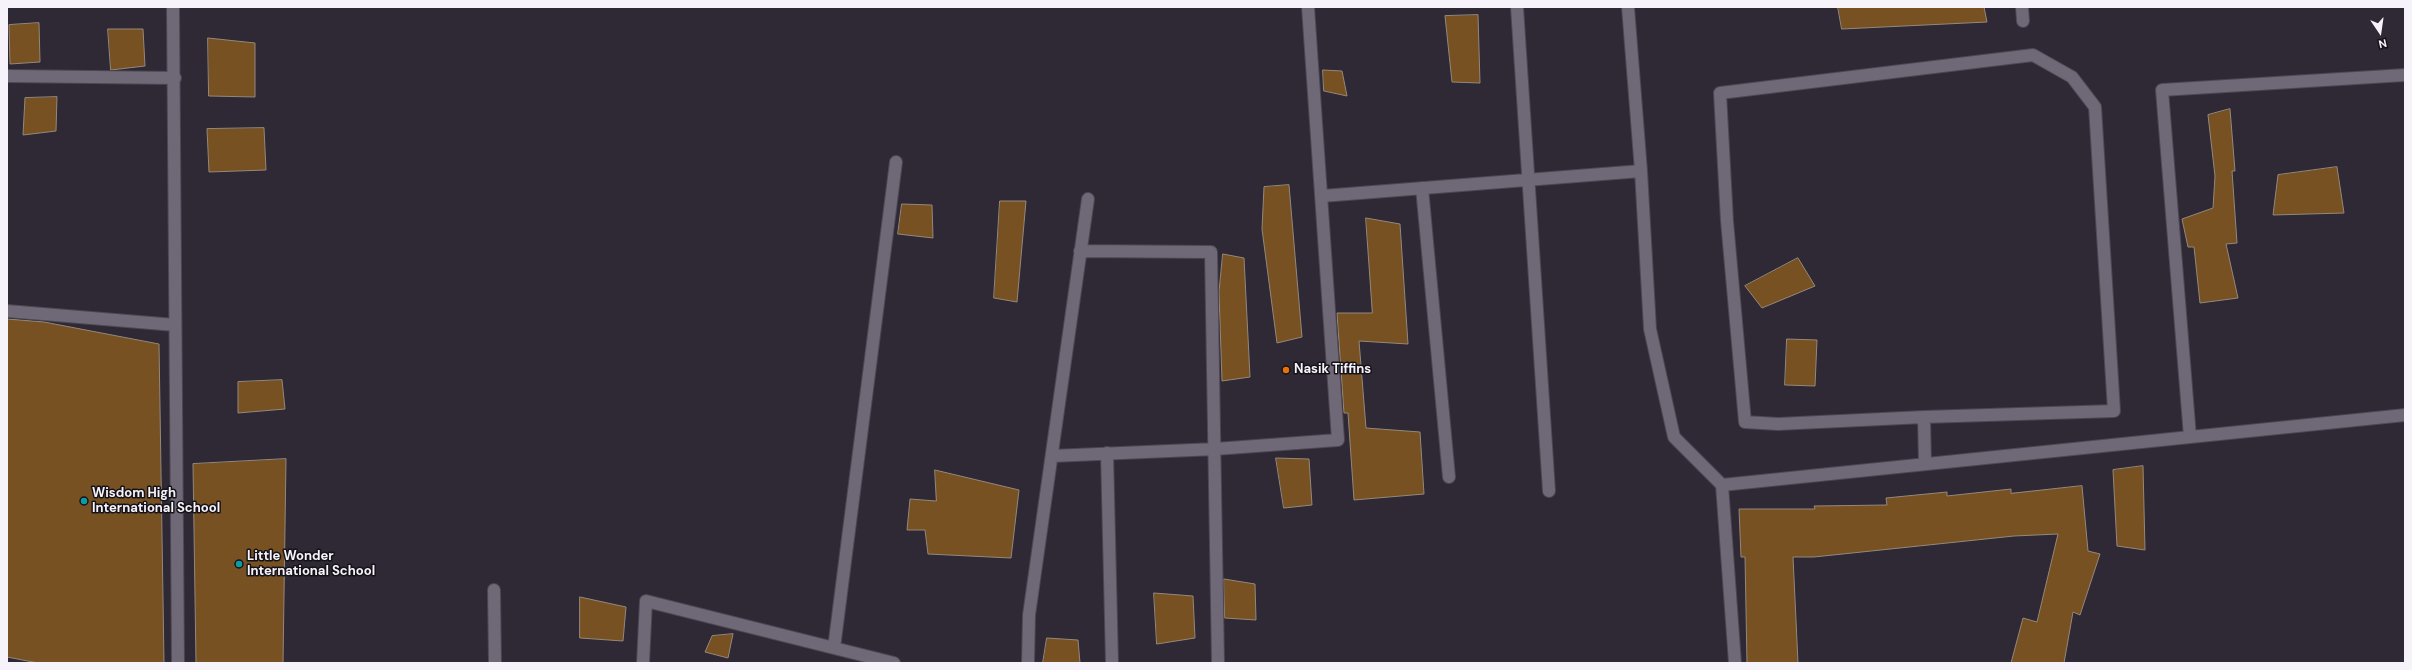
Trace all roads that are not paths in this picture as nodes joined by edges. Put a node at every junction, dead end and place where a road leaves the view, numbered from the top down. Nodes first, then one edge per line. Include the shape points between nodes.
1 (174, 7) edge
2 (1308, 7) edge
3 (1517, 7) edge
4 (1628, 7) edge
5 (2022, 7) edge
6 (2023, 21) dead end
7 (2405, 75) edge
8 (7, 76) edge
9 (175, 78) junction
10 (896, 162) dead end
11 (1641, 171) junction
12 (1528, 179) junction
13 (1422, 188) junction
14 (1322, 196) junction
15 (1088, 199) dead end
16 (1080, 251) junction
17 (7, 311) edge
18 (176, 325) junction
19 (2405, 415) edge
20 (1924, 417) junction
21 (2190, 437) junction
22 (1215, 449) junction
23 (1107, 453) junction
24 (1052, 456) junction
25 (1925, 464) junction
26 (1449, 477) dead end
27 (1722, 485) junction
28 (1549, 491) dead end
29 (494, 590) dead end
30 (834, 648) junction
31 (178, 663) edge
32 (494, 663) edge
33 (643, 663) edge
34 (894, 663) edge
35 (1028, 663) edge
36 (1112, 663) edge
37 (1218, 663) edge
38 (1735, 663) edge

1 - 9 street
2 - 14 street
3 - 12 street
4 - 11 street
5 - 6 street
7 - 21 street via 2162,90
8 - 9 street
9 - 18 street
10 - 30 street
11 - 12 street
11 - 27 street via 1650,329 1674,437
12 - 13 street
12 - 28 street
13 - 14 street
13 - 26 street
14 - 22 street via 1338,440
15 - 16 street
16 - 22 street via 1211,252
16 - 24 street
17 - 18 street
18 - 31 street
19 - 21 street
20 - 20 street via 2114,411 2095,107 2072,77 2033,55 1720,93 1727,221 1745,422 1778,424
20 - 25 street
21 - 25 street
22 - 23 street
22 - 37 street
23 - 24 street
23 - 36 street
24 - 35 street via 1030,615
25 - 27 street
27 - 38 street
29 - 32 street
30 - 33 street via 646,601
30 - 34 street

